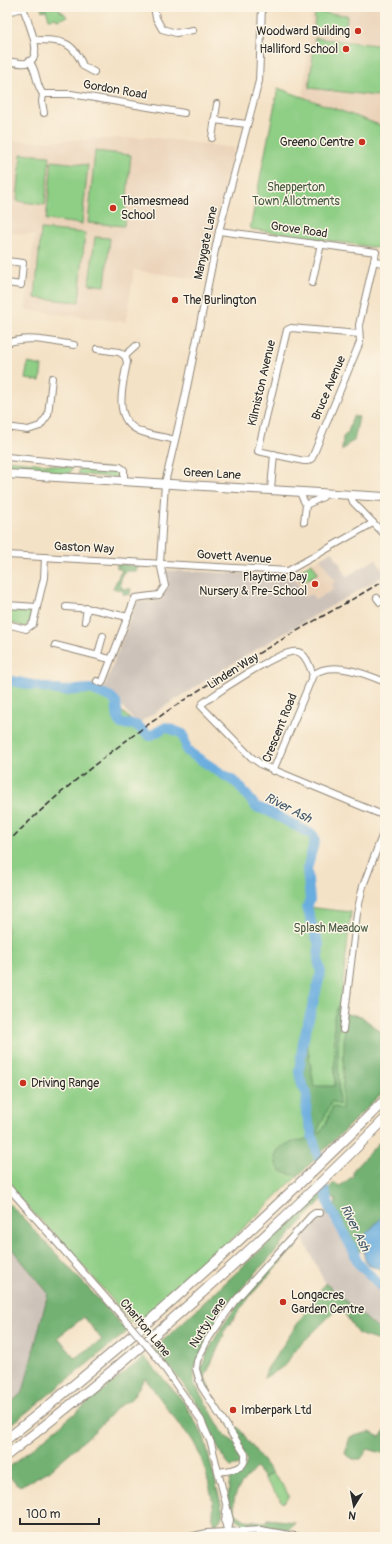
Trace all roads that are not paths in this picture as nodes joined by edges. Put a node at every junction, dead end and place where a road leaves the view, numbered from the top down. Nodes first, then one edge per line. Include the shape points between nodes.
1 (23, 7) edge
2 (154, 7) edge
3 (262, 7) edge
4 (7, 11) edge
5 (193, 30) dead end
6 (35, 40) junction
7 (7, 56) edge
8 (7, 60) edge
9 (29, 62) junction
10 (94, 72) dead end
11 (43, 94) junction
12 (216, 104) dead end
13 (44, 113) dead end
14 (184, 113) dead end
15 (214, 120) junction
16 (247, 124) junction
17 (212, 138) dead end
18 (219, 230) junction
19 (321, 244) junction
20 (376, 252) joint
21 (7, 261) edge
22 (374, 261) junction
23 (385, 264) edge
24 (7, 283) edge
25 (312, 283) dead end
26 (359, 334) junction
27 (7, 343) edge
28 (74, 345) dead end
29 (136, 346) dead end
30 (97, 349) dead end
31 (125, 356) junction
32 (52, 378) dead end
33 (7, 427) edge
34 (175, 440) junction
35 (274, 454) junction
36 (7, 457) edge
37 (77, 464) junction
38 (7, 474) edge
39 (76, 478) junction
40 (124, 482) junction
41 (165, 483) junction
42 (271, 489) junction
43 (299, 491) junction
44 (324, 493) junction
45 (350, 494) junction
46 (385, 496) edge
47 (306, 506) junction
48 (304, 522) dead end
49 (373, 523) junction
50 (385, 535) edge
51 (7, 555) edge
52 (45, 557) junction
53 (160, 563) junction
54 (377, 598) dead end
55 (385, 602) edge
56 (7, 605) edge
57 (37, 607) junction
58 (66, 608) dead end
59 (87, 608) junction
60 (128, 617) junction
61 (85, 620) dead end
62 (7, 624) edge
63 (103, 636) dead end
64 (55, 645) dead end
65 (98, 654) junction
66 (110, 659) junction
67 (313, 675) junction
68 (97, 681) dead end
69 (385, 682) edge
70 (274, 771) junction
71 (385, 816) edge
72 (385, 828) edge
73 (343, 1030) dead end
74 (385, 1100) edge
75 (385, 1119) edge
76 (7, 1186) edge
77 (320, 1213) dead end
78 (7, 1439) edge
79 (7, 1455) edge
80 (219, 1472) junction
81 (228, 1534) edge
82 (291, 1536) junction
83 (189, 1537) edge
84 (233, 1537) edge
85 (300, 1537) edge

1 - 4 main road
1 - 6 street
2 - 5 street via 162,29 176,33
3 - 16 street, Manygate Lane via 259,81
6 - 9 street via 34,55
6 - 10 street via 57,41 73,47 83,66
7 - 8 street
8 - 9 street
9 - 11 street via 35,69
11 - 13 street
11 - 14 street, Gordon Road via 71,94
12 - 15 street
15 - 16 street
15 - 17 street
16 - 18 street, Manygate Lane
18 - 19 street, Grove Road
18 - 34 street, Manygate Lane
19 - 20 street, Grove Road
19 - 25 street
20 - 22 street, Bruce Avenue
21 - 24 street via 25,265 23,285
22 - 23 street
22 - 26 street, Bruce Avenue
26 - 35 street, Bruce Avenue via 360,342 312,458 304,461
26 - 35 street, Kilmiston Avenue via 291,328 287,330 258,451
27 - 28 street via 31,338
29 - 31 street
30 - 31 street via 120,352
31 - 34 street via 127,362 120,401 127,422 142,432
32 - 33 street via 48,415 40,426 28,430
34 - 41 street, Manygate Lane
35 - 42 street
36 - 37 street
37 - 39 street
37 - 40 street via 120,467 124,470
38 - 39 main road, Green Lane
39 - 40 main road, Green Lane
40 - 41 main road, Green Lane
41 - 42 main road, Green Lane
41 - 53 street
42 - 43 main road, Green Lane
43 - 44 main road, Green Lane
43 - 47 street
44 - 45 main road, Green Lane
44 - 47 street via 323,497
45 - 46 main road, Green Lane
45 - 49 street via 353,502
47 - 48 street
49 - 50 street
49 - 53 street, Govett Avenue via 288,571
51 - 52 street, Gaston Way
52 - 53 street, Gaston Way
52 - 57 street via 44,578
53 - 60 street via 165,583 164,590 156,596 135,598
54 - 55 street via 380,602
56 - 57 street
57 - 62 street via 33,624 29,628
58 - 59 street
59 - 60 street
59 - 61 street
60 - 66 street
63 - 65 street
64 - 65 street
65 - 66 street
66 - 68 street via 102,683
67 - 69 street via 320,671 350,670
67 - 70 street, Crescent Road
67 - 70 street, Linden Way via 304,655 300,652 290,652 264,664 203,702 201,706 251,757
70 - 71 street, Crescent Road
72 - 73 street via 363,886 357,913
74 - 78 highway via 166,1307
75 - 79 highway via 187,1307
76 - 80 street, Charlton Lane, bridge via 156,1356 201,1420
77 - 80 street, Nutty Lane via 311,1216 234,1302 197,1361 196,1369 201,1386 245,1454 244,1463 240,1467
80 - 81 street, Charlton Lane via 230,1524
81 - 82 street via 261,1530
81 - 83 street via 207,1533
82 - 84 street
82 - 85 street

